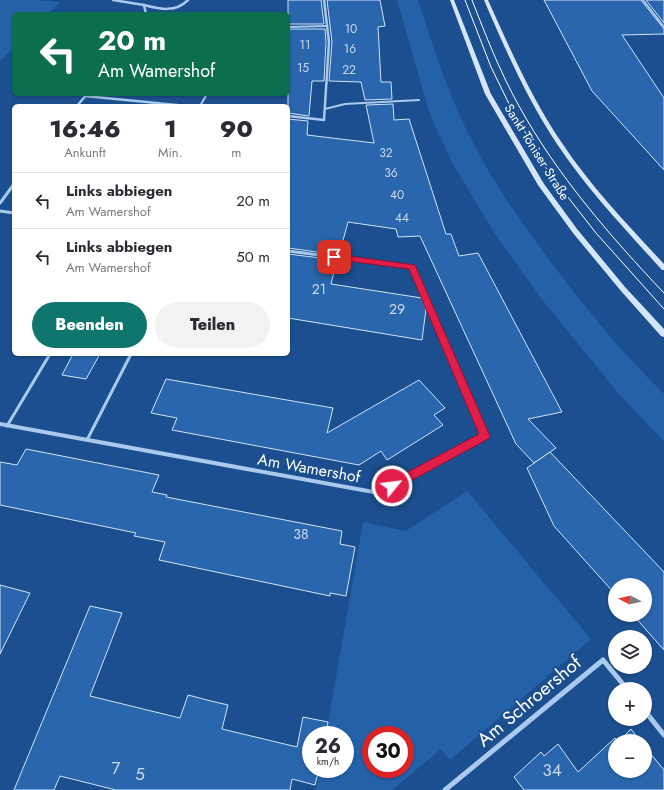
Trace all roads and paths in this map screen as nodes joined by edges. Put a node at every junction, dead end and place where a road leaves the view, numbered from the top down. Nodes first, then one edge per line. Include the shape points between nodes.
1 (113, 0) edge
2 (188, 0) edge
3 (324, 0) edge
4 (452, 0) edge
5 (486, 0) edge
6 (643, 0) edge
7 (144, 5) junction
8 (146, 12) edge
9 (327, 26) junction
10 (290, 27) edge
11 (664, 27) edge
12 (85, 96) edge
13 (95, 96) edge
14 (420, 100) dead end
15 (79, 104) edge
16 (169, 104) edge
17 (325, 109) junction
18 (290, 116) edge
19 (12, 187) edge
20 (0, 203) edge
21 (0, 211) edge
22 (12, 213) edge
23 (290, 250) edge
24 (664, 268) edge
25 (664, 334) edge
26 (49, 356) edge
27 (130, 356) edge
28 (0, 424) edge
29 (7, 426) junction
30 (87, 440) junction
31 (621, 682) edge
32 (652, 720) edge
33 (664, 735) edge
34 (445, 790) edge

1 - 7 street
2 - 7 street via 173,10
3 - 9 street
4 - 25 main road, Sankt Töniser Straße via 488,94 541,185 614,277
5 - 24 main road, Sankt Töniser Straße via 530,96 559,143 587,181
6 - 11 lane
7 - 8 street
9 - 10 lane
9 - 17 street via 329,42
12 - 15 street
13 - 16 street
14 - 17 lane via 345,104
17 - 18 street via 324,120
19 - 20 street
21 - 22 street
23 - 30 street, Am Wamershof via 412,267 485,436 379,493
26 - 29 lane
27 - 30 lane
28 - 29 street, Am Wamershof
29 - 30 street, Am Wamershof
31 - 34 street, Am Schroershof via 603,660
32 - 33 street

